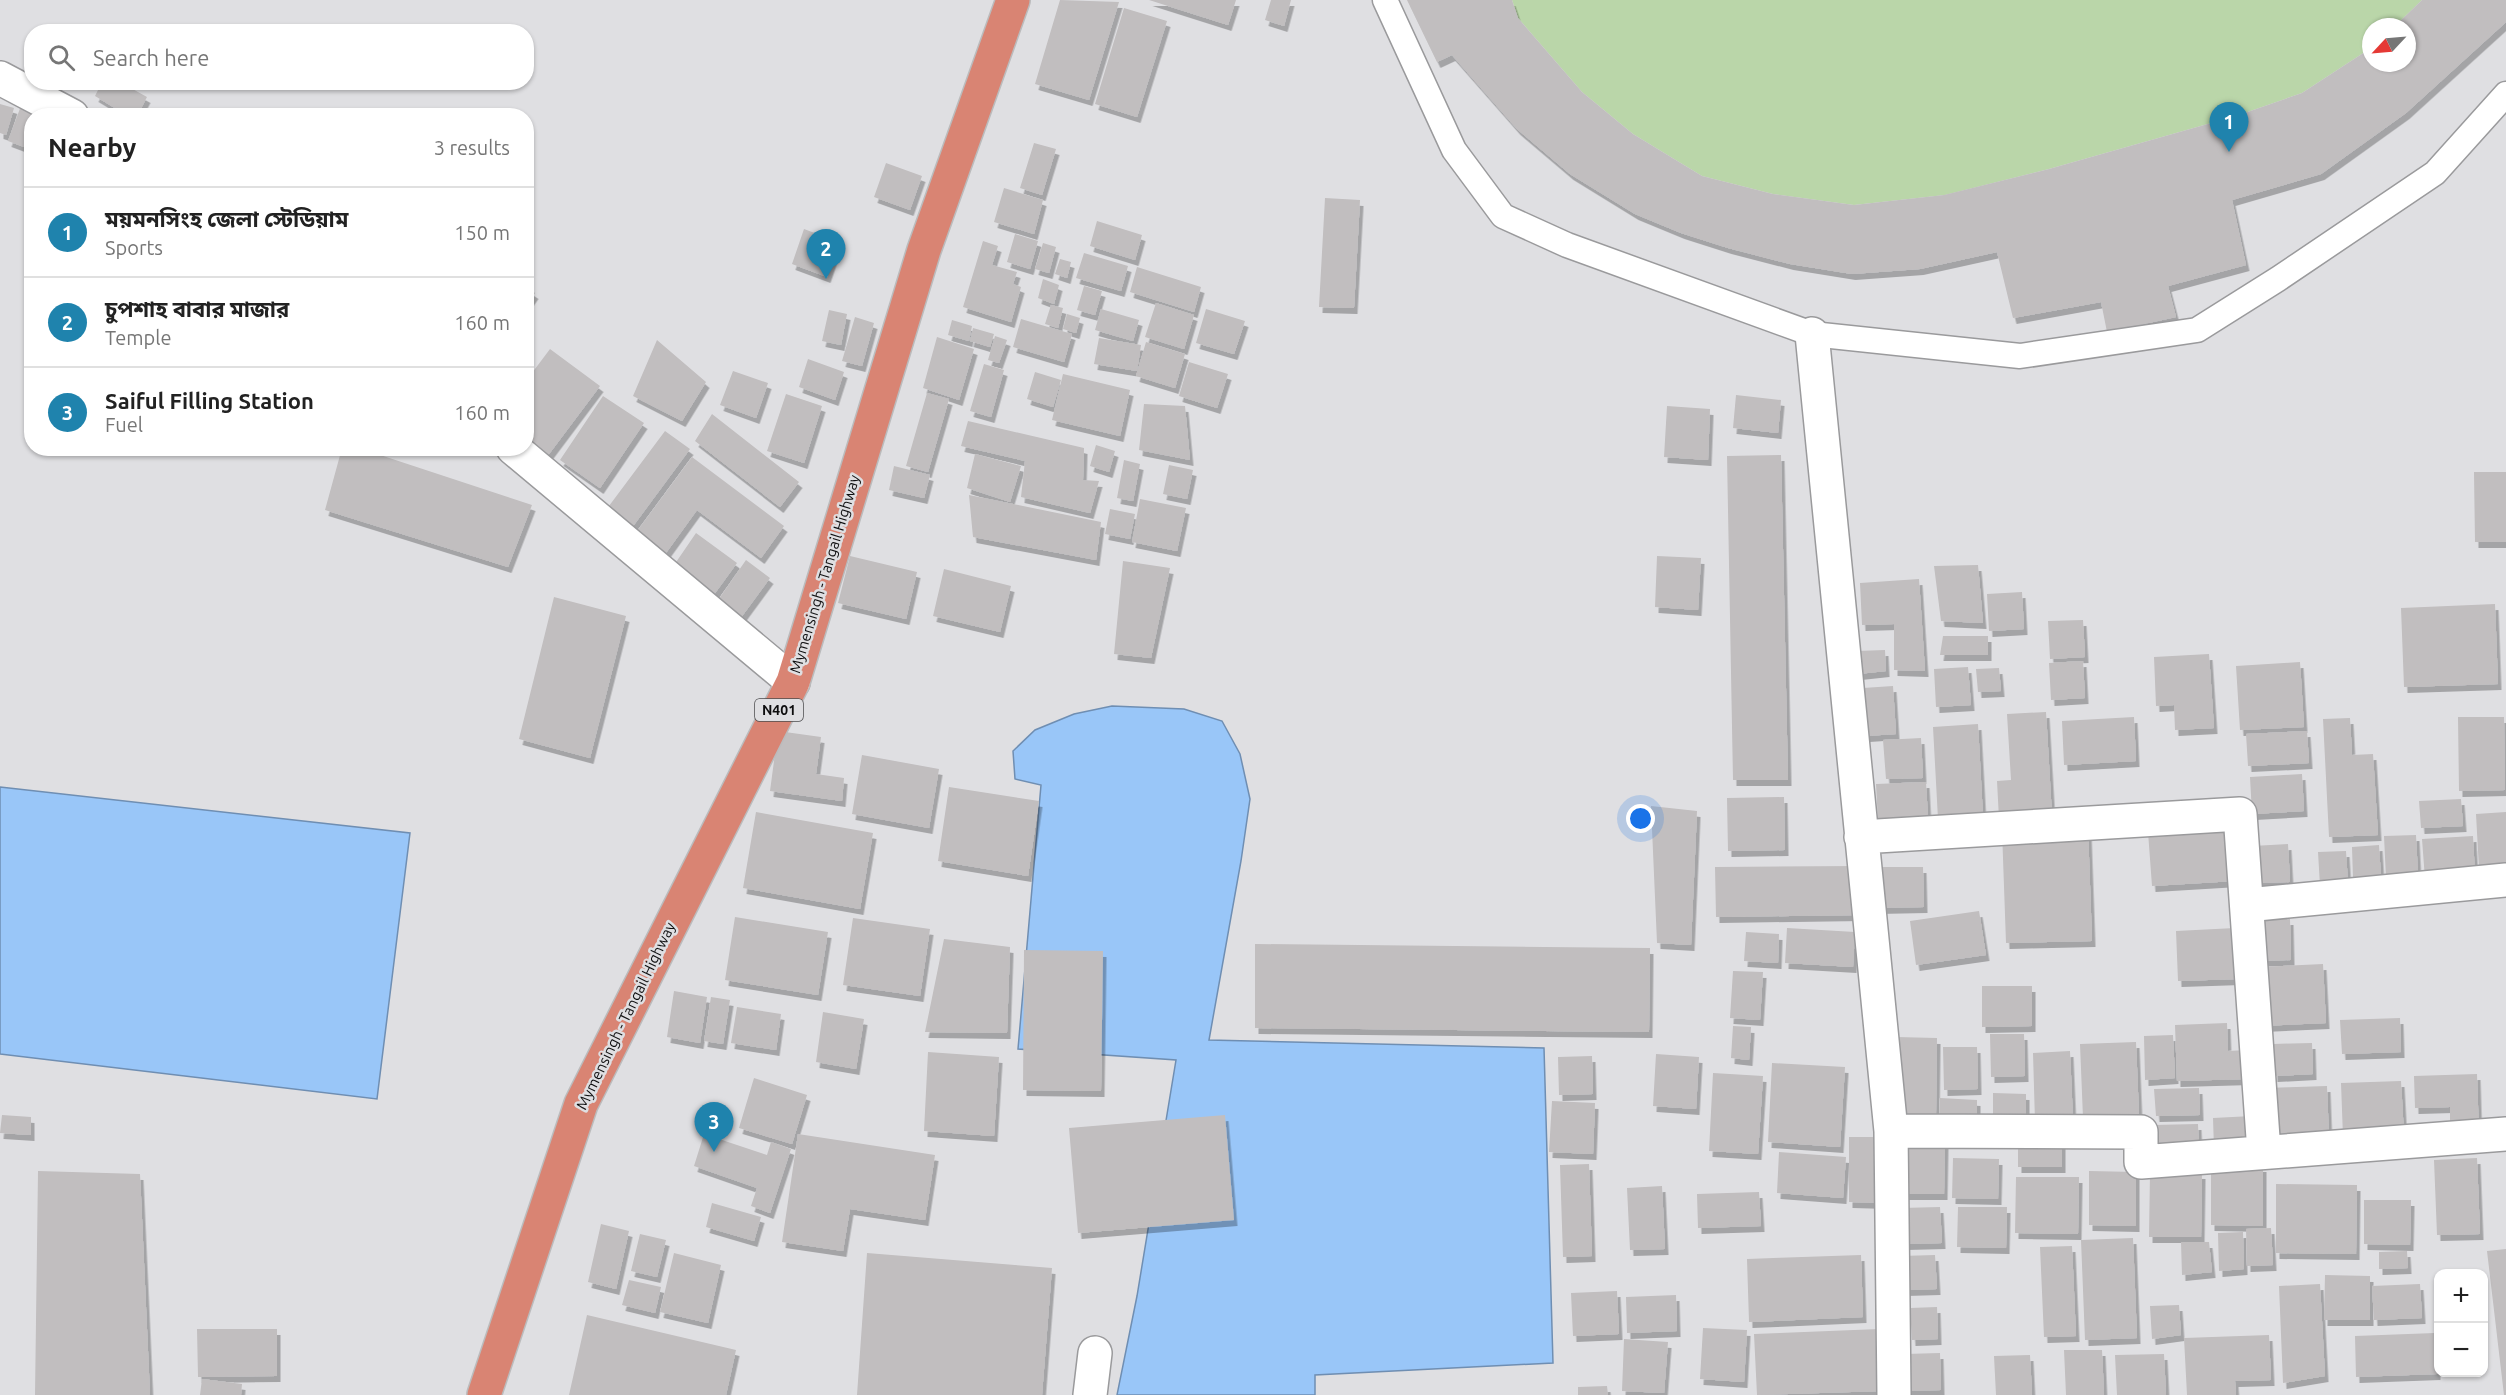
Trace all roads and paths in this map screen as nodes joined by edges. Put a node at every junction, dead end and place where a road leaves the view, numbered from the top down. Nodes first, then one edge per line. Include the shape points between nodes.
1 (1013, 0) edge
2 (1385, 0) edge
3 (0, 78) edge
4 (2506, 94) edge
5 (57, 108) edge
6 (1812, 334) junction
7 (523, 456) edge
8 (793, 682) junction
9 (1861, 837) junction
10 (2506, 880) edge
11 (2247, 905) junction
12 (1891, 1131) junction
13 (2506, 1134) edge
14 (2264, 1152) junction
15 (1095, 1353) dead end
16 (484, 1395) edge
17 (1090, 1395) edge
18 (1894, 1395) edge

1 - 8 highway, Mymensingh - Tangail Highway / N401 via 924,250
2 - 6 lane via 1454,150 1503,216 1567,245
3 - 5 street
4 - 6 lane via 2435,173 2197,330 2020,356
6 - 9 street
7 - 8 street
8 - 16 highway, Mymensingh - Tangail Highway / N401 via 581,1104
9 - 11 street via 2240,814
9 - 12 street
10 - 11 street
11 - 14 street
12 - 14 street via 2141,1132 2141,1162
12 - 18 street
13 - 14 street
15 - 17 street

